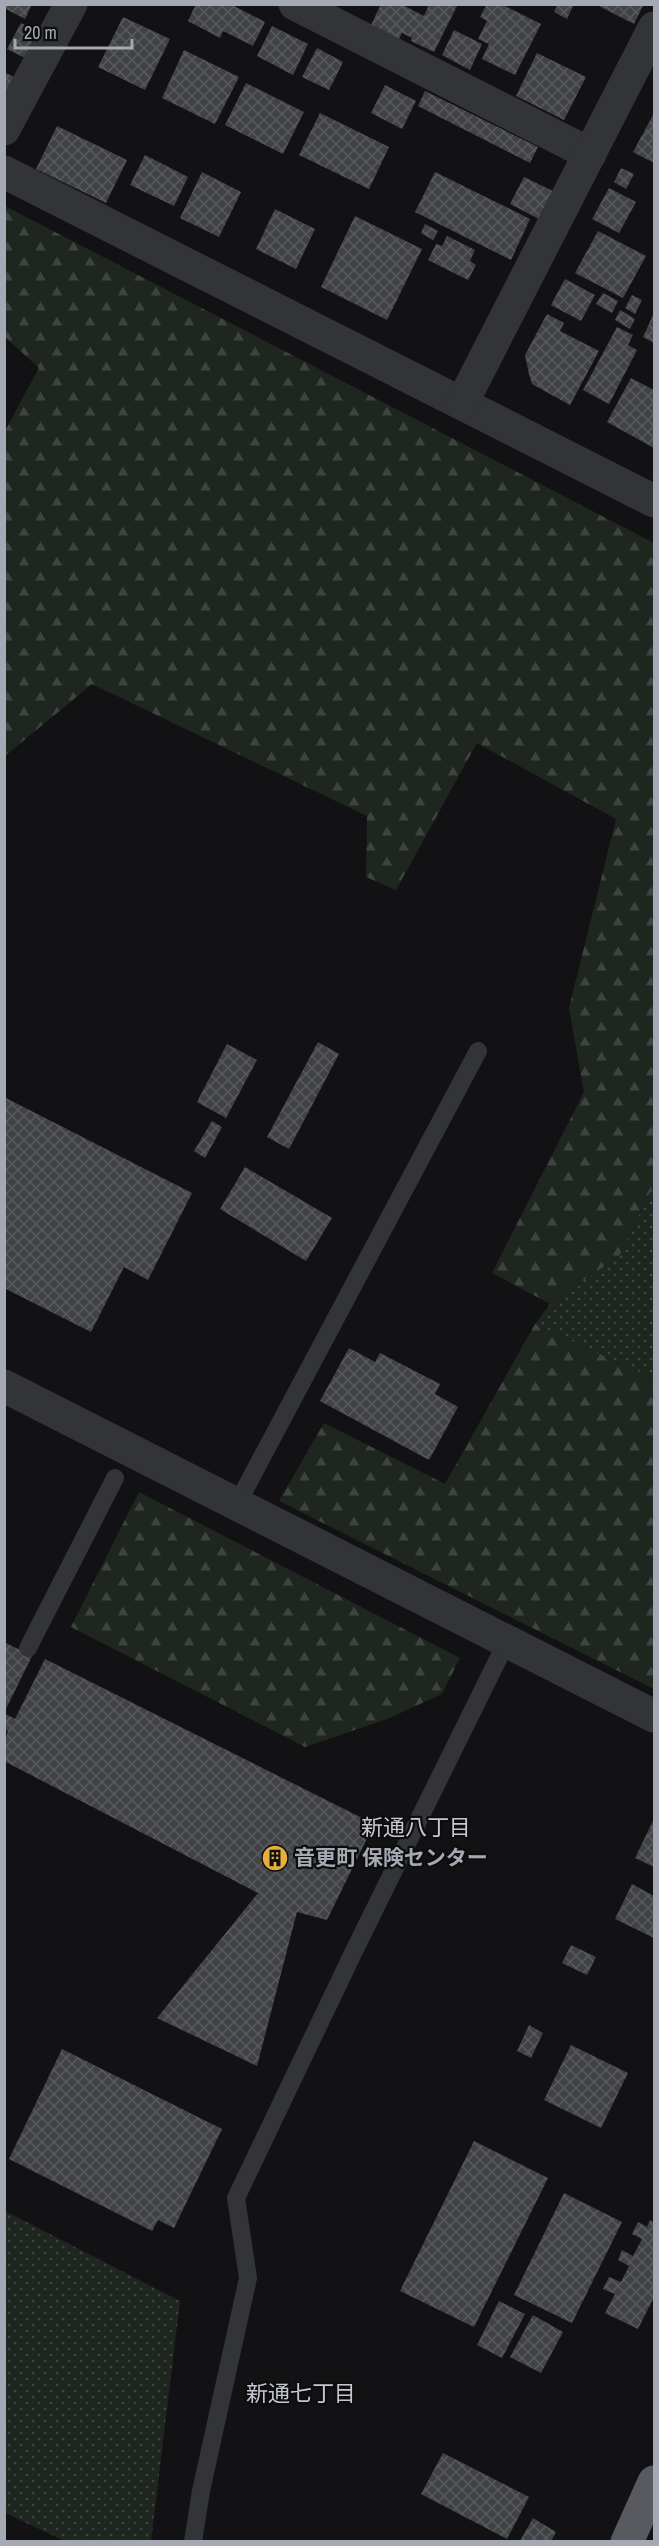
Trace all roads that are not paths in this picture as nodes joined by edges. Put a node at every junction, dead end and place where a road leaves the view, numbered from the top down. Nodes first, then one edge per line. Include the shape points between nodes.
1 (71, 4) edge
2 (295, 4) edge
3 (654, 28) edge
4 (4, 129) edge
5 (590, 154) junction
6 (4, 172) edge
7 (462, 403) junction
8 (654, 501) edge
9 (478, 1051) dead end
10 (4, 1386) edge
11 (115, 1478) dead end
12 (237, 1504) junction
13 (507, 1641) junction
14 (28, 1648) dead end
15 (654, 1716) edge
16 (654, 2482) edge
17 (193, 2541) edge
18 (627, 2541) edge

1 - 4 street
2 - 5 street
3 - 5 street
5 - 7 street
6 - 7 street
7 - 8 street
9 - 12 lane
10 - 12 street
11 - 14 lane
12 - 13 street
13 - 15 street
13 - 17 lane via 236,2198 248,2278
16 - 18 highway

